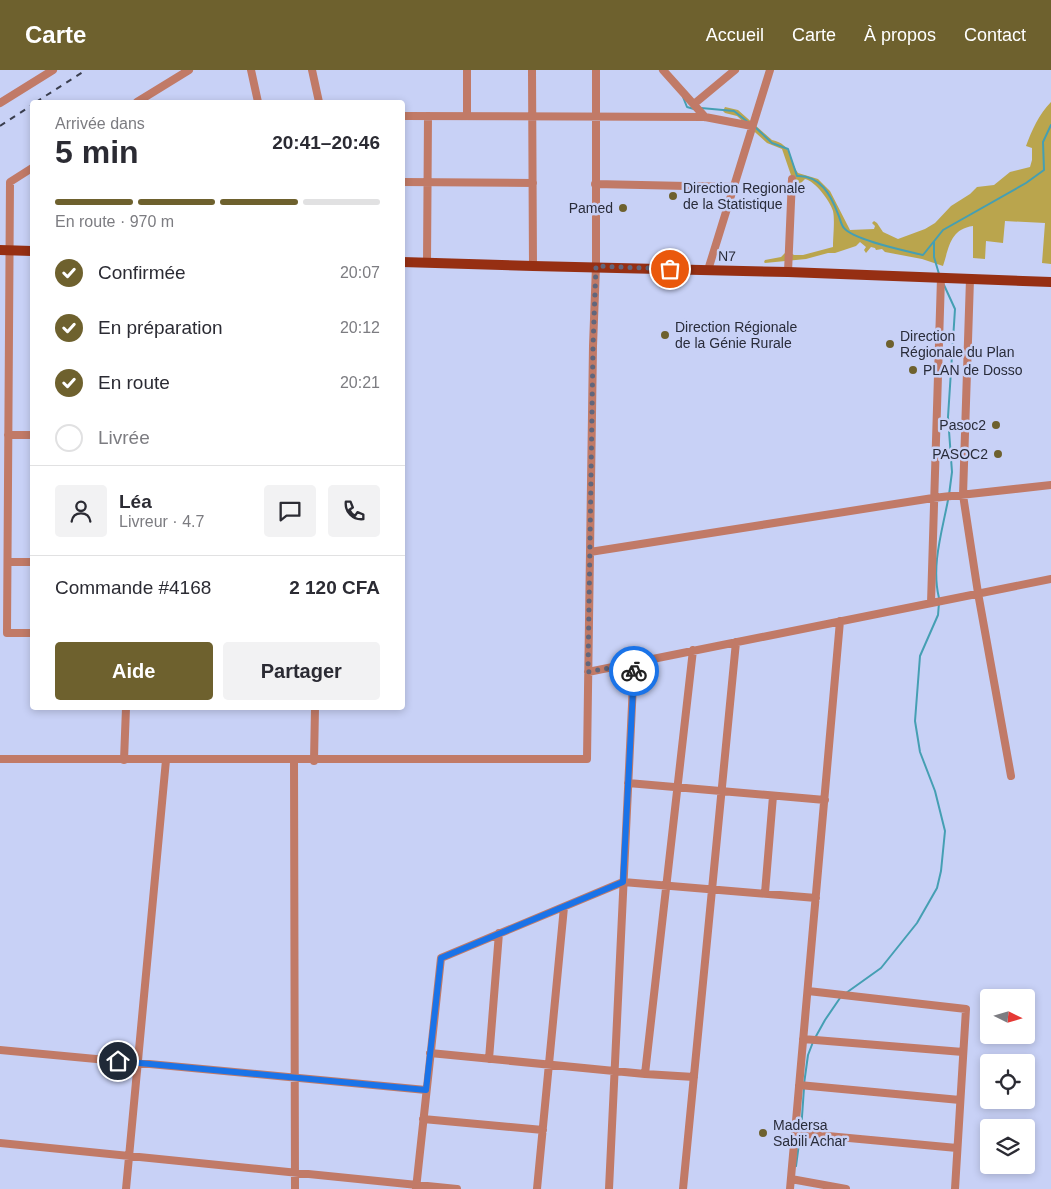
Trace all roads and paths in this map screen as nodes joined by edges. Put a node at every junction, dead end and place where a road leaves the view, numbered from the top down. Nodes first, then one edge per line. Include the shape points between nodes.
1 (53, 70) edge
2 (189, 70) edge
3 (251, 70) edge
4 (312, 70) edge
5 (467, 70) edge
6 (532, 70) edge
7 (596, 70) edge
8 (663, 70) edge
9 (735, 70) edge
10 (770, 70) edge
11 (140, 100) edge
12 (258, 100) edge
13 (319, 100) edge
14 (0, 103) edge
15 (694, 104) junction
16 (405, 116) edge
17 (428, 116) junction
18 (467, 116) junction
19 (532, 116) junction
20 (596, 116) junction
21 (705, 117) junction
22 (752, 126) junction
23 (30, 169) edge
24 (792, 179) dead end
25 (405, 182) edge
26 (427, 182) junction
27 (533, 184) junction
28 (595, 184) junction
29 (733, 187) junction
30 (5, 250) edge
31 (30, 251) edge
32 (405, 262) edge
33 (427, 262) junction
34 (533, 266) junction
35 (596, 266) junction
36 (708, 270) junction
37 (788, 272) junction
38 (941, 278) junction
39 (970, 279) junction
40 (1051, 282) edge
41 (8, 435) junction
42 (30, 435) edge
43 (1051, 485) edge
44 (963, 495) junction
45 (933, 498) junction
46 (590, 552) junction
47 (8, 562) junction
48 (30, 562) edge
49 (1051, 579) edge
50 (978, 593) junction
51 (931, 603) junction
52 (840, 620) junction
53 (30, 633) edge
54 (736, 642) junction
55 (693, 650) junction
56 (634, 663) junction
57 (588, 672) junction
58 (126, 710) edge
59 (315, 710) edge
60 (0, 759) edge
61 (124, 760) junction
62 (166, 760) junction
63 (294, 760) junction
64 (314, 760) junction
65 (1011, 776) dead end
66 (628, 783) junction
67 (678, 788) junction
68 (722, 791) junction
69 (773, 796) junction
70 (824, 800) junction
71 (623, 882) junction
72 (667, 886) junction
73 (712, 889) junction
74 (764, 893) junction
75 (816, 898) junction
76 (564, 907) junction
77 (499, 934) junction
78 (808, 991) junction
79 (804, 1039) junction
80 (0, 1050) edge
81 (963, 1052) junction
82 (430, 1054) junction
83 (489, 1059) junction
84 (138, 1063) junction
85 (549, 1065) junction
86 (614, 1071) junction
87 (645, 1074) junction
88 (694, 1077) junction
89 (294, 1078) junction
90 (800, 1085) junction
91 (426, 1090) junction
92 (960, 1100) junction
93 (423, 1119) junction
94 (543, 1130) junction
95 (795, 1133) junction
96 (0, 1143) edge
97 (957, 1148) junction
98 (129, 1156) junction
99 (295, 1173) junction
100 (791, 1179) junction
101 (416, 1187) edge
102 (126, 1189) edge
103 (295, 1189) edge
104 (457, 1189) edge
105 (538, 1189) edge
106 (609, 1189) edge
107 (683, 1189) edge
108 (790, 1189) edge
109 (846, 1189) edge
110 (955, 1189) edge

1 - 14 street
2 - 11 street
3 - 12 street
4 - 13 street
5 - 18 street
6 - 19 street
7 - 20 street
8 - 15 street
9 - 15 street
10 - 22 street
15 - 21 street
16 - 17 street
17 - 18 street
17 - 26 street
18 - 19 street
19 - 20 street
19 - 27 street
20 - 21 street
20 - 28 street
21 - 22 street
22 - 29 street
23 - 30 street via 10,182
24 - 37 street
25 - 26 street
26 - 27 street
26 - 33 street
27 - 34 street
28 - 29 street
28 - 35 street
29 - 36 street
30 - 31 main road
30 - 41 street
32 - 33 main road, N7
33 - 34 main road, N7
34 - 35 main road, N7
35 - 36 main road, N7
35 - 46 street
36 - 37 main road, N7
37 - 38 main road, N7
38 - 39 main road, N7
38 - 45 street
39 - 40 main road, N7
39 - 44 street
41 - 42 street
41 - 47 street
43 - 44 street
44 - 45 street
44 - 50 street
45 - 46 street
45 - 51 street
46 - 57 street
47 - 48 street
47 - 53 street via 7,633
49 - 50 street
50 - 51 street
50 - 65 street
51 - 52 street
52 - 54 street
52 - 70 street
54 - 55 street
54 - 68 street
55 - 56 street
55 - 67 street
56 - 57 street
56 - 66 street
57 - 64 street via 586,759
58 - 61 street
59 - 64 street
60 - 61 street
61 - 62 street
62 - 63 street
62 - 84 street
63 - 64 street
63 - 89 street
66 - 67 street
66 - 71 street
67 - 68 street
67 - 72 street
68 - 69 street
68 - 73 street
69 - 70 street
69 - 74 street
70 - 75 street
71 - 72 street
71 - 76 street
71 - 86 street
72 - 73 street
72 - 87 street
73 - 74 street
73 - 88 street
74 - 75 street
75 - 78 street
76 - 77 street
76 - 85 street
77 - 82 street via 441,958
77 - 83 street
78 - 79 street
78 - 81 street via 966,1009
79 - 81 street
79 - 90 street
80 - 84 street
81 - 92 street
82 - 83 street
82 - 91 street
83 - 85 street
84 - 89 street
84 - 98 street
85 - 86 street
85 - 94 street
86 - 87 street
86 - 106 street
87 - 88 street
88 - 107 street
89 - 91 street
89 - 99 street
90 - 92 street
90 - 95 street
91 - 93 street
92 - 97 street
93 - 94 street
93 - 101 street
94 - 105 street
95 - 97 street
95 - 100 street
96 - 98 street
97 - 110 street
98 - 99 street
98 - 102 street
99 - 101 street
99 - 103 street
100 - 108 street
100 - 109 street
101 - 104 street

